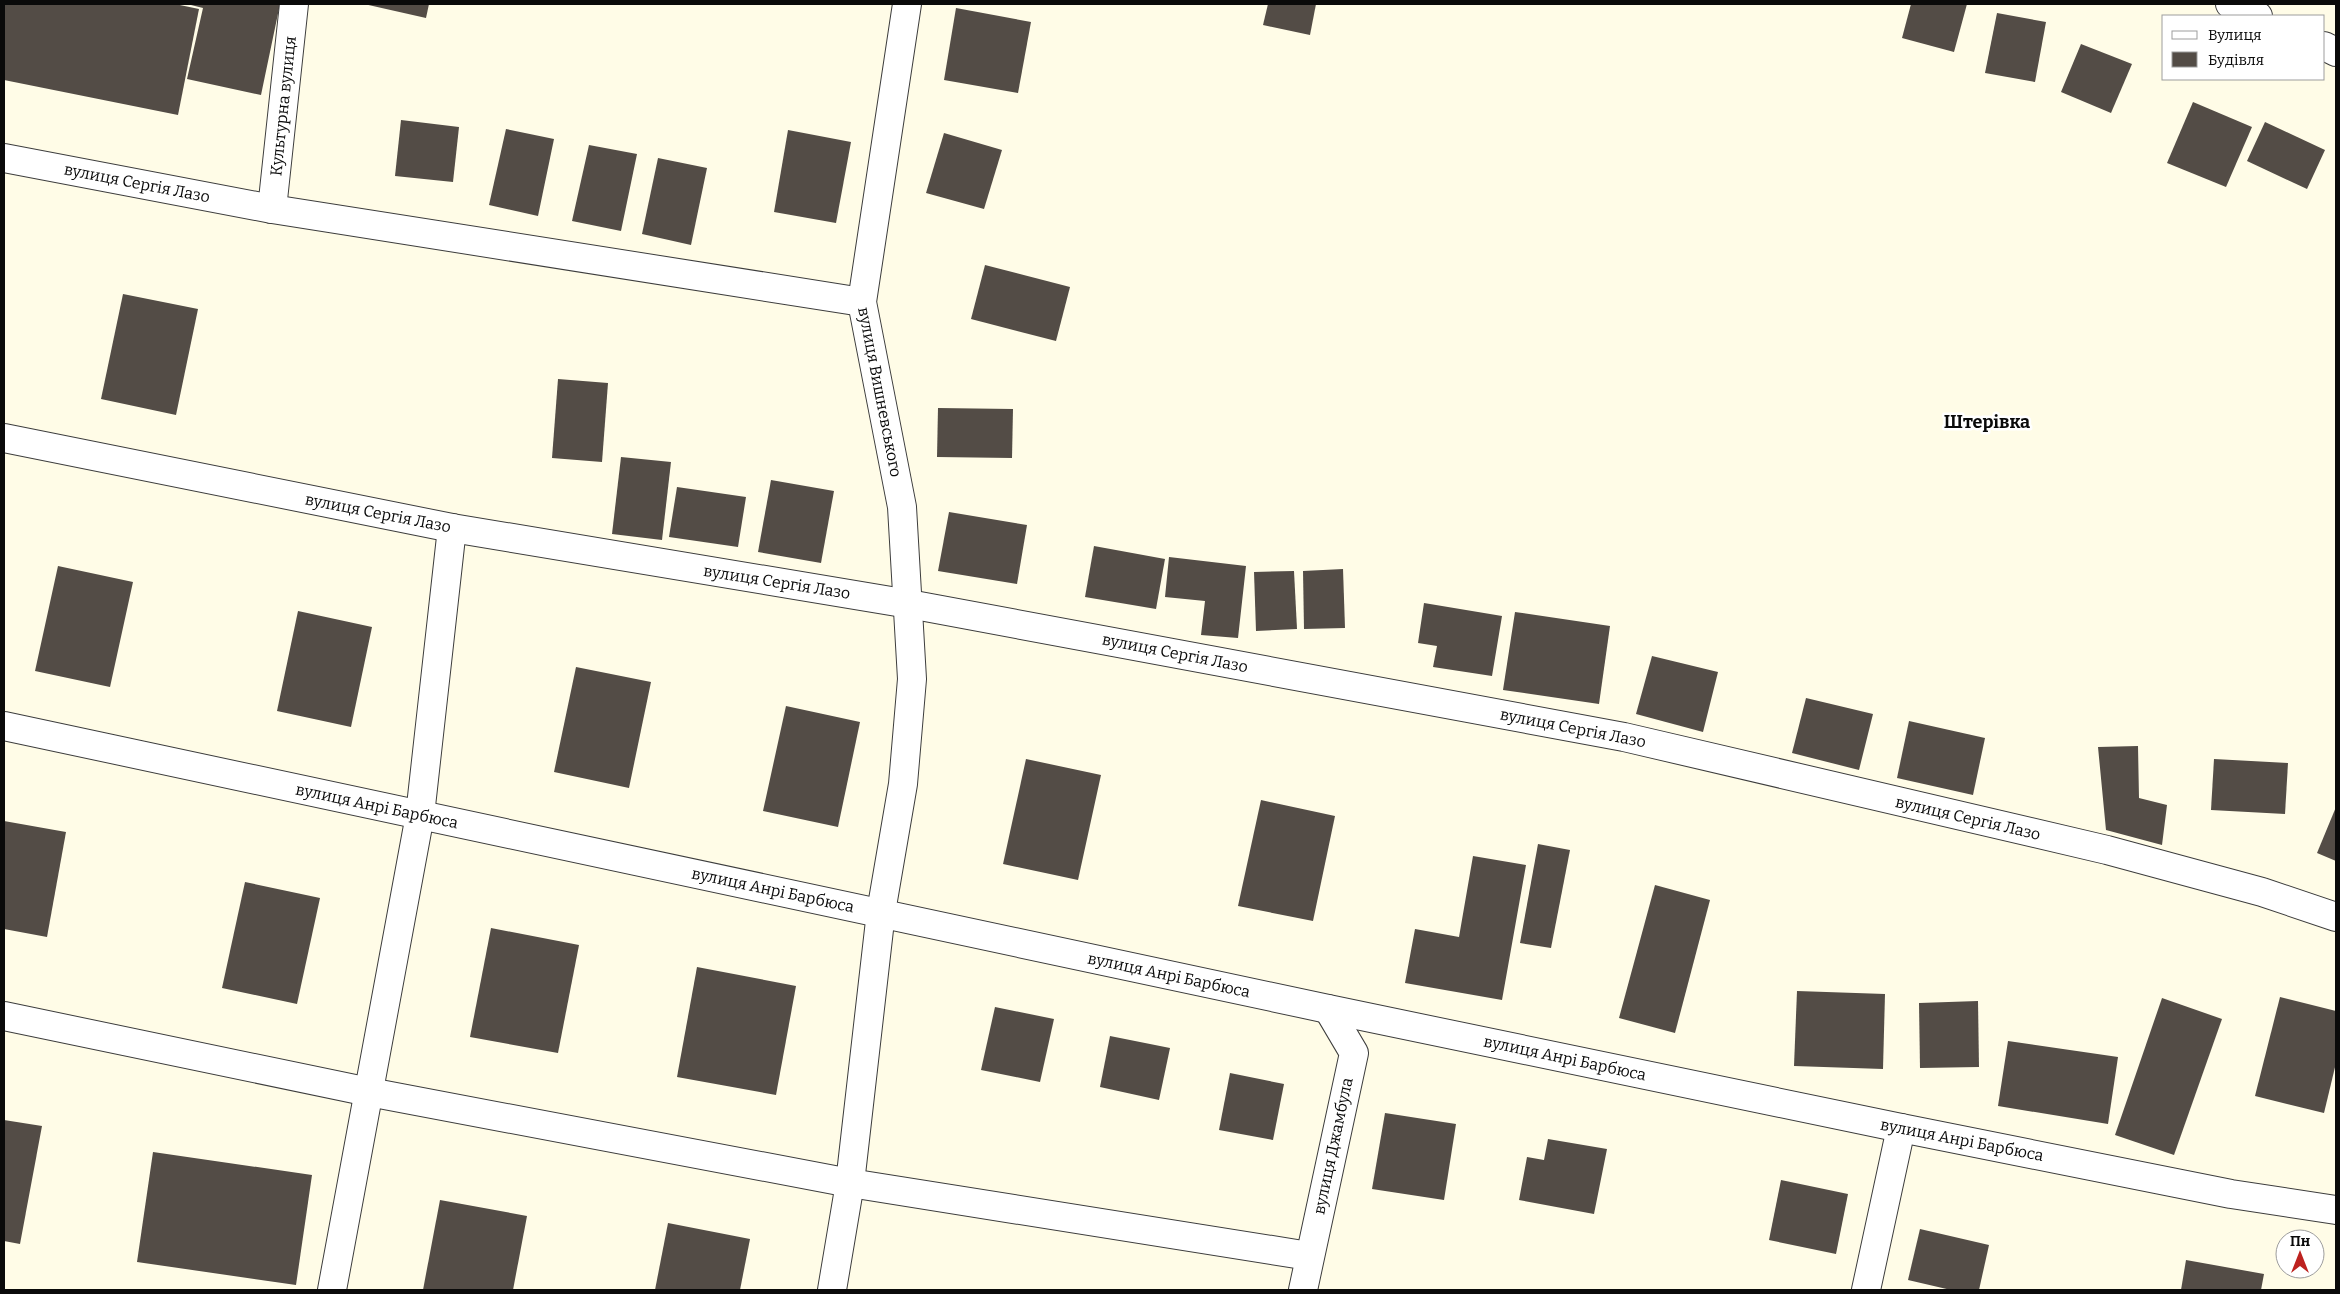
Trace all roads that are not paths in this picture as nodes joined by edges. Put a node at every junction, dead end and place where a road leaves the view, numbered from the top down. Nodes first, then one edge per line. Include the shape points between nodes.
1 (294, 4) edge
2 (907, 4) edge
3 (2230, 4) edge
4 (2256, 15) edge
5 (4, 158) edge
6 (272, 209) junction
7 (862, 302) junction
8 (4, 438) edge
9 (452, 528) junction
10 (908, 604) junction
11 (4, 726) edge
12 (420, 815) junction
13 (881, 912) junction
14 (2336, 917) edge
15 (1328, 1009) junction
16 (4, 1016) edge
17 (369, 1092) junction
18 (1901, 1128) junction
19 (850, 1183) junction
20 (2336, 1210) edge
21 (1309, 1256) junction
22 (332, 1290) edge
23 (832, 1290) edge
24 (1303, 1290) edge
25 (1866, 1290) edge

1 - 6 street, Культурна вулиця
2 - 7 street, вулиця Вишневського
3 - 4 street
5 - 6 street, вулиця Сергія Лазо
6 - 7 street, вулиця Сергія Лазо
7 - 10 street, вулиця Вишневського via 902,507
8 - 9 street, вулиця Сергія Лазо
9 - 10 street, вулиця Сергія Лазо
9 - 12 street
10 - 13 street, вулиця Вишневського via 912,679 903,784
10 - 14 street, вулиця Сергія Лазо via 1624,737 2107,850 2262,892
11 - 12 street, вулиця Анрі Барбюса
12 - 13 street, вулиця Анрі Барбюса
12 - 17 street
13 - 15 street, вулиця Анрі Барбюса
13 - 19 street, вулиця Вишневського
15 - 18 street, вулиця Анрі Барбюса
15 - 21 street, вулиця Джамбула via 1354,1053
16 - 17 street
17 - 19 street
17 - 22 street
18 - 20 street, вулиця Анрі Барбюса via 2231,1194
18 - 25 street
19 - 21 street
19 - 23 street, вулиця Вишневського
21 - 24 street, вулиця Джамбула

